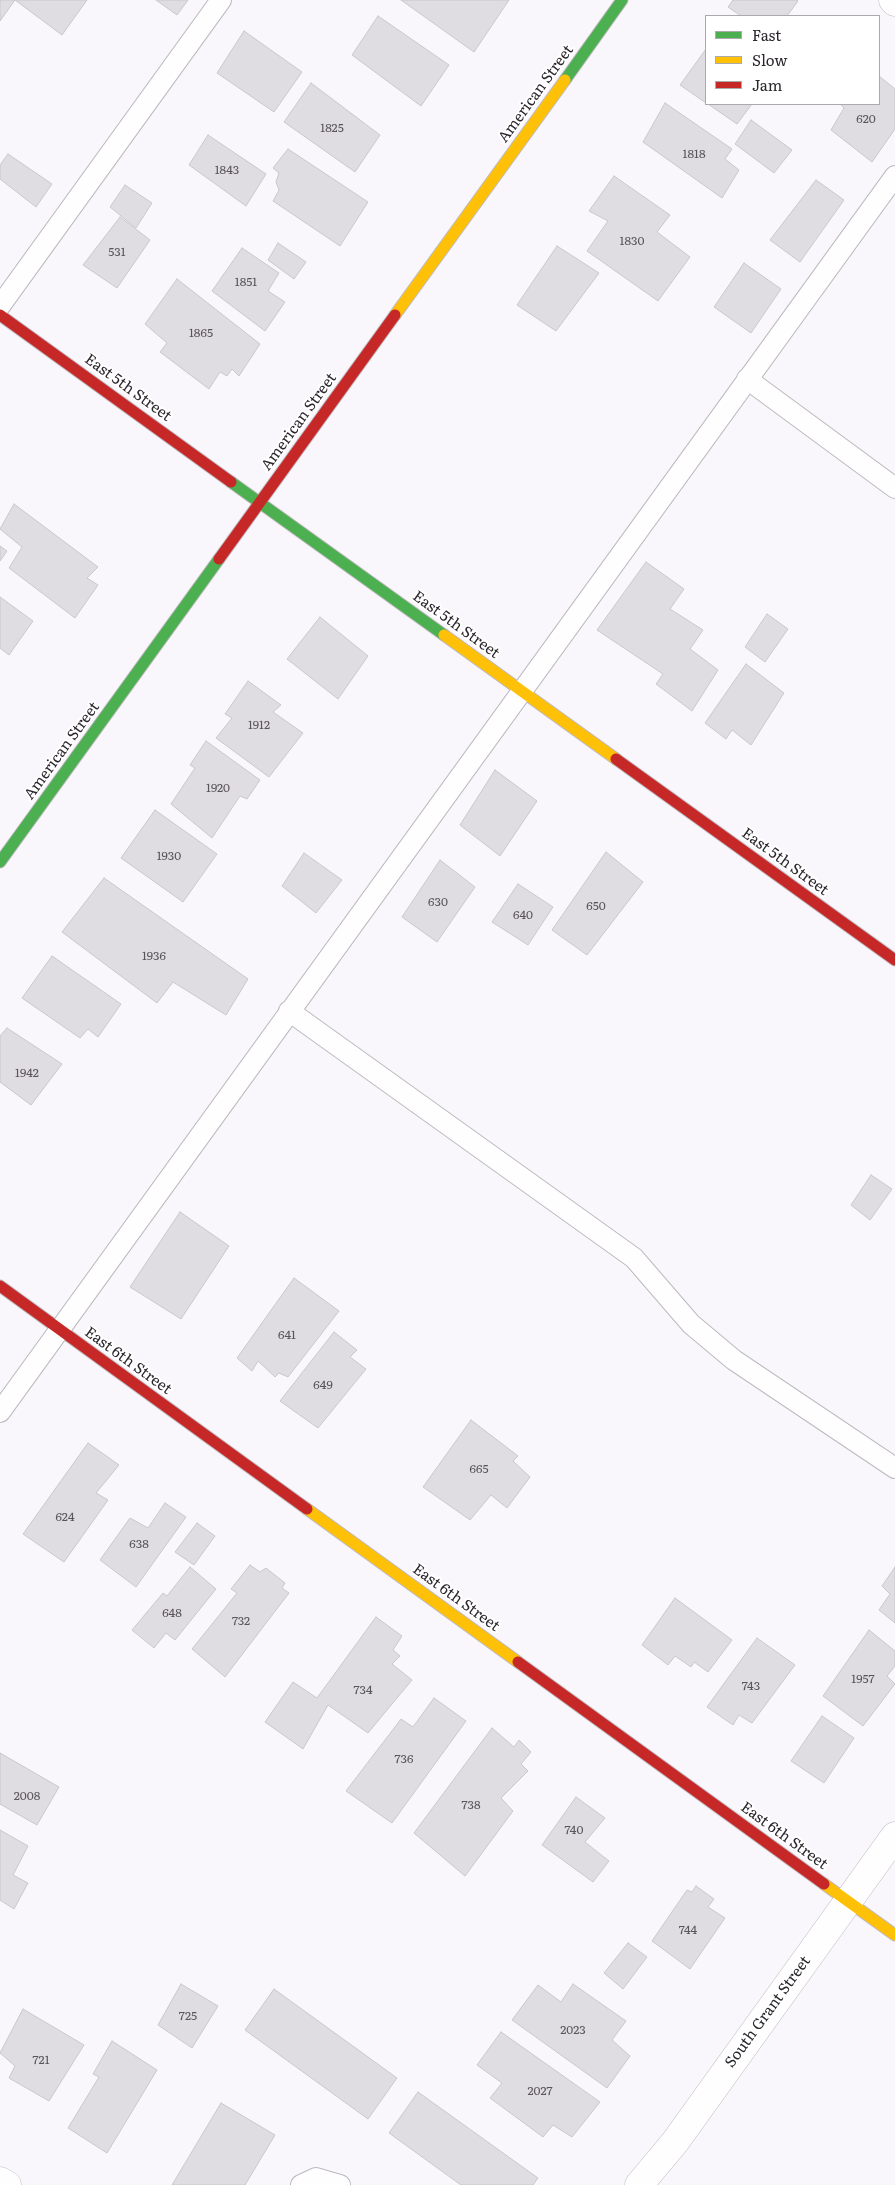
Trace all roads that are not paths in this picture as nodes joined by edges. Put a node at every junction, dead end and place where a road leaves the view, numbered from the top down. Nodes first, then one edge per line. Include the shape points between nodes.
1 (221, 0) edge
2 (622, 0) edge
3 (895, 176) edge
4 (0, 306) edge
5 (0, 315) edge
6 (747, 379) junction
7 (895, 488) edge
8 (260, 502) junction
9 (521, 690) junction
10 (0, 862) edge
11 (895, 960) edge
12 (289, 1011) junction
13 (0, 1286) edge
14 (60, 1330) junction
15 (0, 1412) edge
16 (895, 1468) edge
17 (895, 1836) edge
18 (848, 1901) junction
19 (895, 1935) edge
20 (0, 2181) edge
21 (7, 2185) edge
22 (301, 2185) edge
23 (340, 2185) edge
24 (639, 2185) edge

1 - 4 lane
2 - 8 street, American Street
3 - 6 lane
5 - 8 street, East 5th Street
6 - 7 lane
6 - 9 lane
8 - 9 street, East 5th Street
8 - 10 street, American Street
9 - 11 street, East 5th Street
9 - 12 lane
12 - 14 lane
12 - 16 lane via 634,1258 691,1324 734,1360
13 - 14 street, East 6th Street
14 - 15 lane
14 - 18 street, East 6th Street
17 - 18 street, South Grant Street
18 - 19 street, East 6th Street
18 - 24 street, South Grant Street via 675,2142
20 - 21 street
22 - 23 lane via 316,2178

